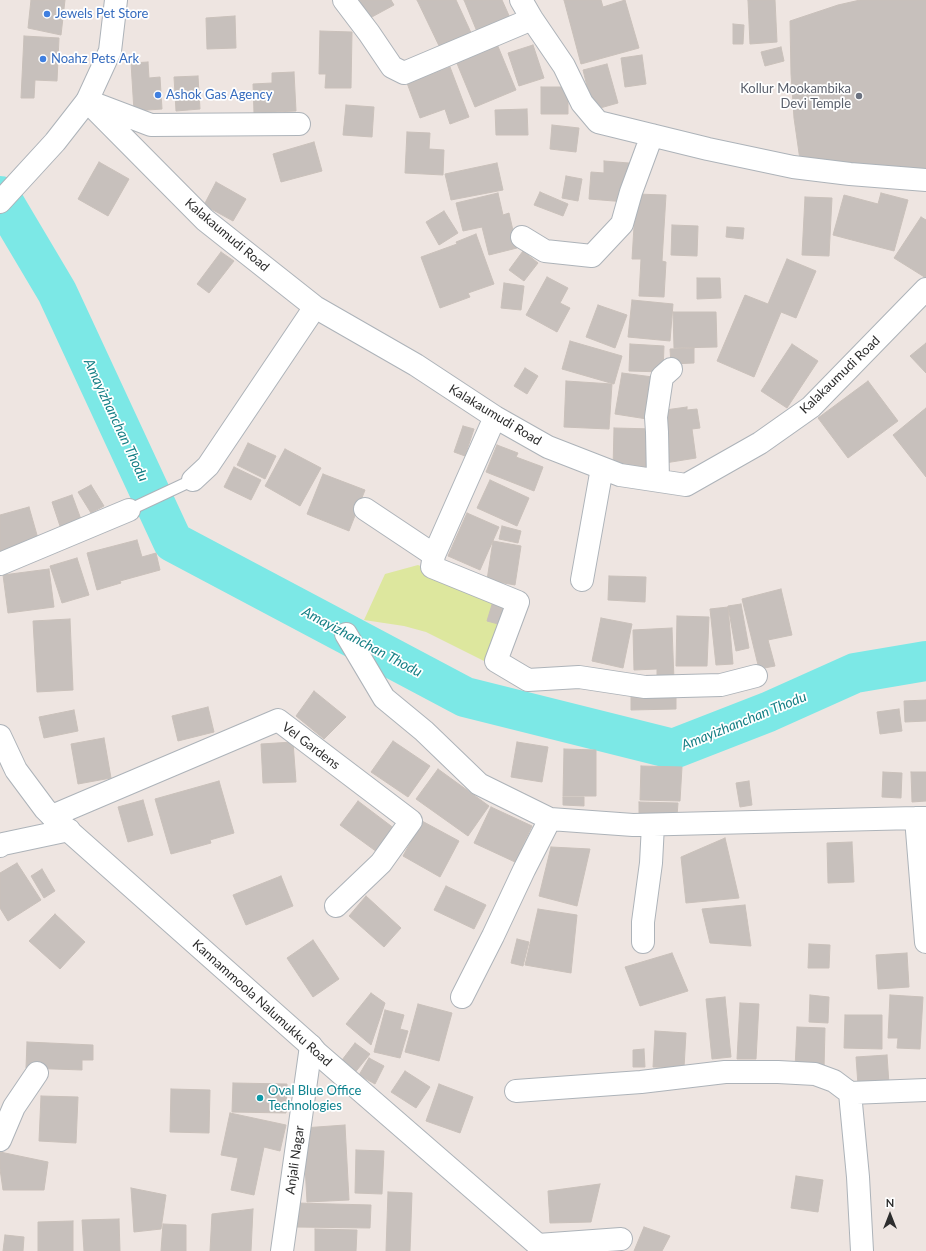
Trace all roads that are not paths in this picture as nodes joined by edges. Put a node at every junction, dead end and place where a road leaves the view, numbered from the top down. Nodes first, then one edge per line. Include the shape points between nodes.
1 (116, 0) edge
2 (344, 0) edge
3 (521, 0) edge
4 (532, 19) junction
5 (87, 101) junction
6 (299, 124) dead end
7 (652, 135) junction
8 (926, 180) edge
9 (0, 202) edge
10 (522, 237) dead end
11 (926, 289) edge
12 (315, 307) junction
13 (671, 369) dead end
14 (495, 417) junction
15 (602, 468) junction
16 (193, 480) joint
17 (658, 480) junction
18 (129, 510) joint
19 (365, 510) dead end
20 (434, 555) junction
21 (0, 564) edge
22 (582, 580) dead end
23 (346, 634) dead end
24 (756, 676) dead end
25 (0, 736) edge
26 (52, 816) junction
27 (921, 818) edge
28 (550, 819) junction
29 (653, 825) junction
30 (69, 830) junction
31 (0, 846) edge
32 (336, 906) dead end
33 (643, 942) dead end
34 (926, 942) edge
35 (462, 997) dead end
36 (310, 1046) junction
37 (37, 1073) dead end
38 (926, 1090) edge
39 (516, 1091) dead end
40 (850, 1093) junction
41 (0, 1140) edge
42 (621, 1239) dead end
43 (541, 1248) edge
44 (282, 1251) edge
45 (862, 1251) edge

1 - 5 street via 110,51
2 - 4 street via 392,67 404,73
3 - 4 street
4 - 7 street via 564,66 582,103 598,122
5 - 6 street via 151,125
5 - 9 street
5 - 12 street, Kalakaumudi Road via 205,220
7 - 8 street via 793,167
7 - 10 street via 622,224 592,256 545,251
11 - 17 street, Kalakaumudi Road via 811,407 760,443 686,484
12 - 14 street, Kalakaumudi Road via 416,365
12 - 16 street via 208,466
13 - 17 street via 662,377 656,417
14 - 15 street, Kalakaumudi Road via 548,447
14 - 20 street
15 - 17 street, Kalakaumudi Road via 620,475
15 - 22 street
16 - 18 lane
18 - 21 street
19 - 20 street
20 - 24 street via 432,567 518,602 496,661 528,680 579,678 645,687 721,685
23 - 28 street via 384,698 424,731 479,784
25 - 26 street, Kannammoola Nalumukku Road via 16,770
26 - 30 street, Kannammoola Nalumukku Road
26 - 32 street, Vel Gardens via 278,720 411,821 381,863
27 - 29 street
27 - 34 street
28 - 29 street
28 - 35 street
29 - 33 street
30 - 31 street
30 - 36 street, Kannammoola Nalumukku Road
36 - 43 street, Kannammoola Nalumukku Road
36 - 44 street, Anjali Nagar
37 - 41 street via 14,1107
38 - 40 street
39 - 40 street via 641,1082 725,1072 778,1072 815,1074 834,1081
40 - 45 street
42 - 43 street

